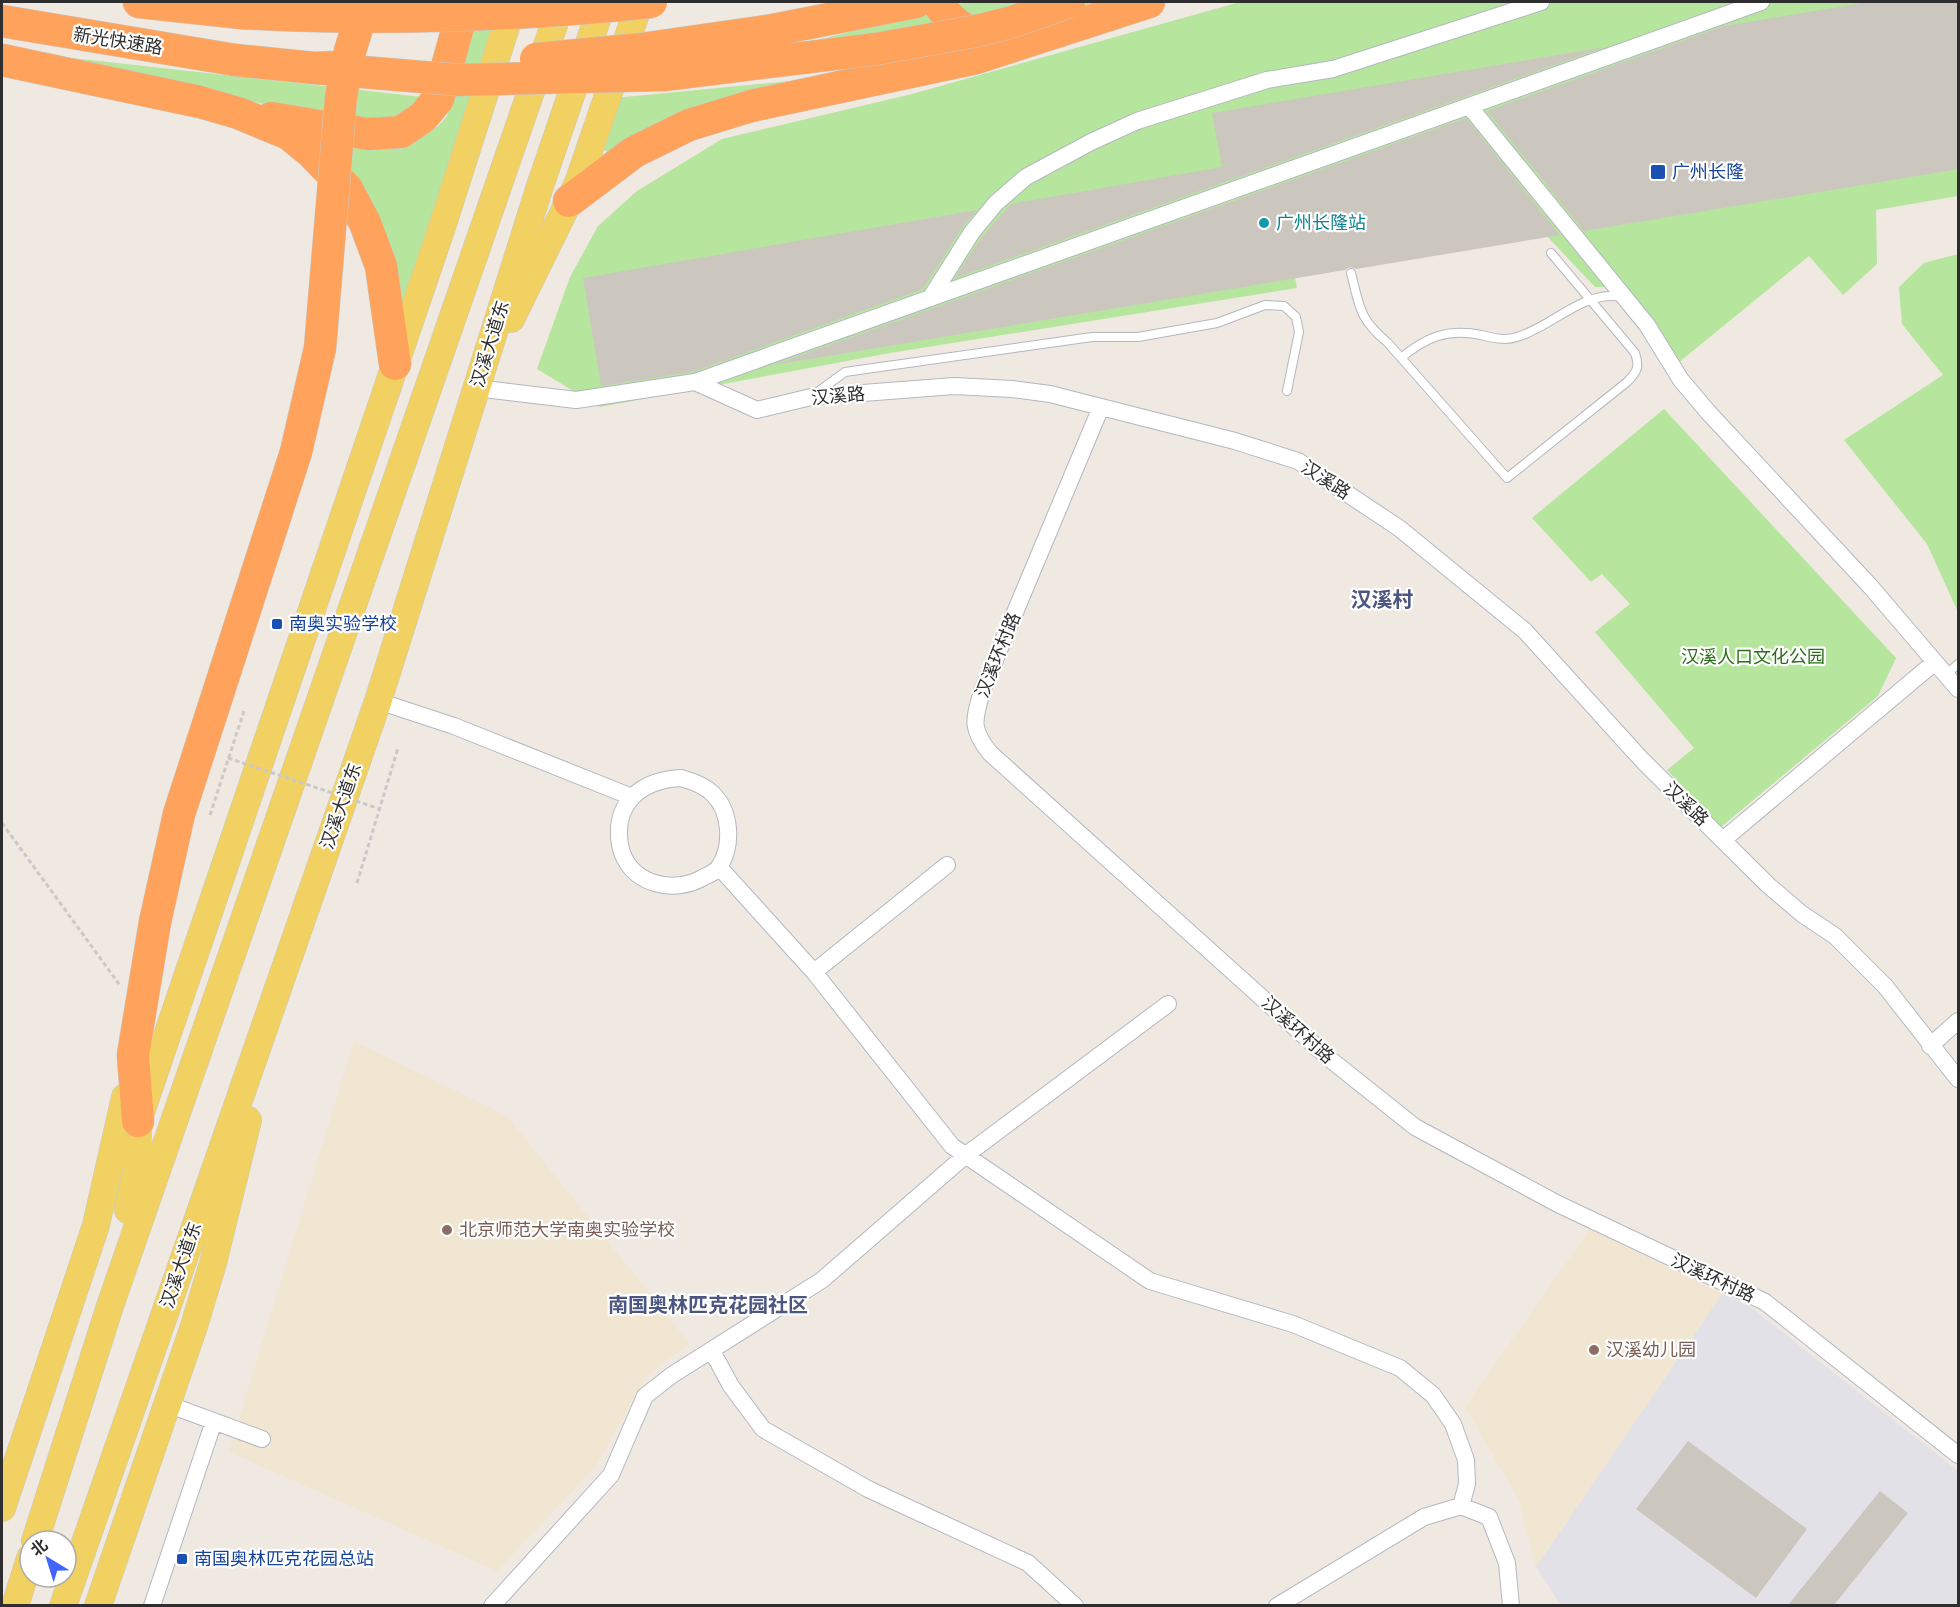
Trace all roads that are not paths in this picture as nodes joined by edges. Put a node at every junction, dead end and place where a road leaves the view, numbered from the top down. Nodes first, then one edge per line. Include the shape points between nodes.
1 (139, 2) edge
2 (365, 2) edge
3 (465, 2) edge
4 (514, 2) edge
5 (539, 2) edge
6 (562, 2) edge
7 (603, 2) edge
8 (640, 2) edge
9 (651, 2) edge
10 (916, 2) edge
11 (938, 2) edge
12 (1149, 2) edge
13 (1541, 2) edge
14 (1761, 2) edge
15 (1075, 12) edge
16 (2, 21) edge
17 (2, 60) edge
18 (314, 68) junction
19 (1469, 106) junction
20 (238, 113) junction
21 (495, 193) junction
22 (568, 201) junction
23 (1551, 253) dead end
24 (1351, 273) dead end
25 (931, 297) junction
26 (1625, 298) junction
27 (1590, 300) junction
28 (1401, 358) junction
29 (395, 364) junction
30 (694, 382) junction
31 (476, 388) junction
32 (1287, 391) dead end
33 (811, 397) junction
34 (1101, 407) junction
35 (1935, 662) junction
36 (1959, 663) edge
37 (1946, 675) junction
38 (1959, 689) edge
39 (378, 702) junction
40 (632, 797) junction
41 (1723, 840) junction
42 (947, 865) dead end
43 (719, 867) junction
44 (814, 972) junction
45 (1168, 1004) dead end
46 (272, 1005) junction
47 (1959, 1021) edge
48 (1930, 1046) junction
49 (133, 1055) junction
50 (1959, 1079) edge
51 (138, 1120) junction
52 (966, 1155) junction
53 (712, 1351) junction
54 (80, 1401) junction
55 (167, 1404) junction
56 (214, 1420) junction
57 (262, 1439) dead end
58 (1959, 1455) edge
59 (1461, 1506) junction
60 (2, 1508) edge
61 (39, 1529) edge
62 (23, 1589) edge
63 (19, 1604) edge
64 (63, 1605) edge
65 (98, 1605) edge
66 (152, 1605) edge
67 (492, 1605) edge
68 (1075, 1605) edge
69 (1277, 1605) edge
70 (1510, 1605) edge

1 - 9 highway, bridge via 303,16 440,16
2 - 49 highway, bridge via 341,96 320,348 296,452 179,814
3 - 20 highway via 438,99 423,117 401,132 368,134
4 - 29 main road
5 - 21 main road
6 - 21 main road
7 - 31 main road, 汉溪大道东
8 - 22 main road via 578,183
10 - 18 highway, bridge via 773,30 630,50 517,60
11 - 15 highway via 954,22 978,35
12 - 15 highway
13 - 25 street via 1333,69 1266,81 1169,111 1091,142 1026,177 996,203 972,232
14 - 19 street
15 - 18 highway, bridge via 876,49 664,75 459,80
15 - 22 highway via 976,58 751,106 688,125 634,153
16 - 18 highway, 新光快速路, bridge via 235,60
17 - 20 highway
19 - 25 street
19 - 26 street
20 - 29 highway via 289,134 347,189 381,266
21 - 54 main road
22 - 31 main road
23 - 27 lane
24 - 28 lane via 1362,315
25 - 30 street
26 - 27 lane via 1612,295
26 - 35 street via 1708,412
27 - 28 lane via 1524,335 1510,339 1468,332 1435,335
27 - 28 lane via 1635,353 1637,372 1507,478
29 - 51 main road
30 - 31 street via 576,400
30 - 33 street, 汉溪路 via 756,410
31 - 39 main road, 汉溪大道东
32 - 33 lane via 1299,332 1296,317 1284,306 1265,304 1217,323 1138,337 1092,337 845,372
33 - 34 street, 汉溪路 via 954,386 1050,394
34 - 41 street, 汉溪路 via 1298,460 1399,528 1525,632 1642,760
34 - 58 street, 汉溪环村路 via 982,691 974,720 977,736 990,753 1331,1060 1415,1127 1558,1204 1765,1302
35 - 37 street
35 - 41 street
36 - 37 lane
37 - 38 street
39 - 40 street via 454,726
39 - 46 main road, 汉溪大道东
40 - 43 street via 662,779 681,778 698,783 713,794 723,808 728,826
40 - 43 street via 622,813 620,839 629,865 642,877 658,885 675,887 693,884
41 - 48 street, 汉溪路 via 1768,885 1835,936 1885,986
42 - 44 street
43 - 44 street
44 - 52 street via 952,1146
45 - 52 street
46 - 55 main road via 213,1263
46 - 64 main road, 汉溪大道东
47 - 48 street
48 - 50 street, 汉溪路
49 - 51 highway
49 - 60 main road via 96,1225
51 - 54 main road via 137,1169
52 - 53 street via 822,1280
52 - 59 street via 1150,1281 1293,1324 1400,1368 1432,1395 1453,1424 1466,1460 1467,1484
53 - 67 street via 645,1396 611,1475
53 - 68 street via 731,1386 763,1429 868,1489 1028,1563
54 - 61 main road
55 - 56 street
55 - 65 main road
56 - 57 street
56 - 66 street
59 - 69 street via 1424,1517
59 - 70 street via 1489,1517 1507,1563
62 - 63 main road

